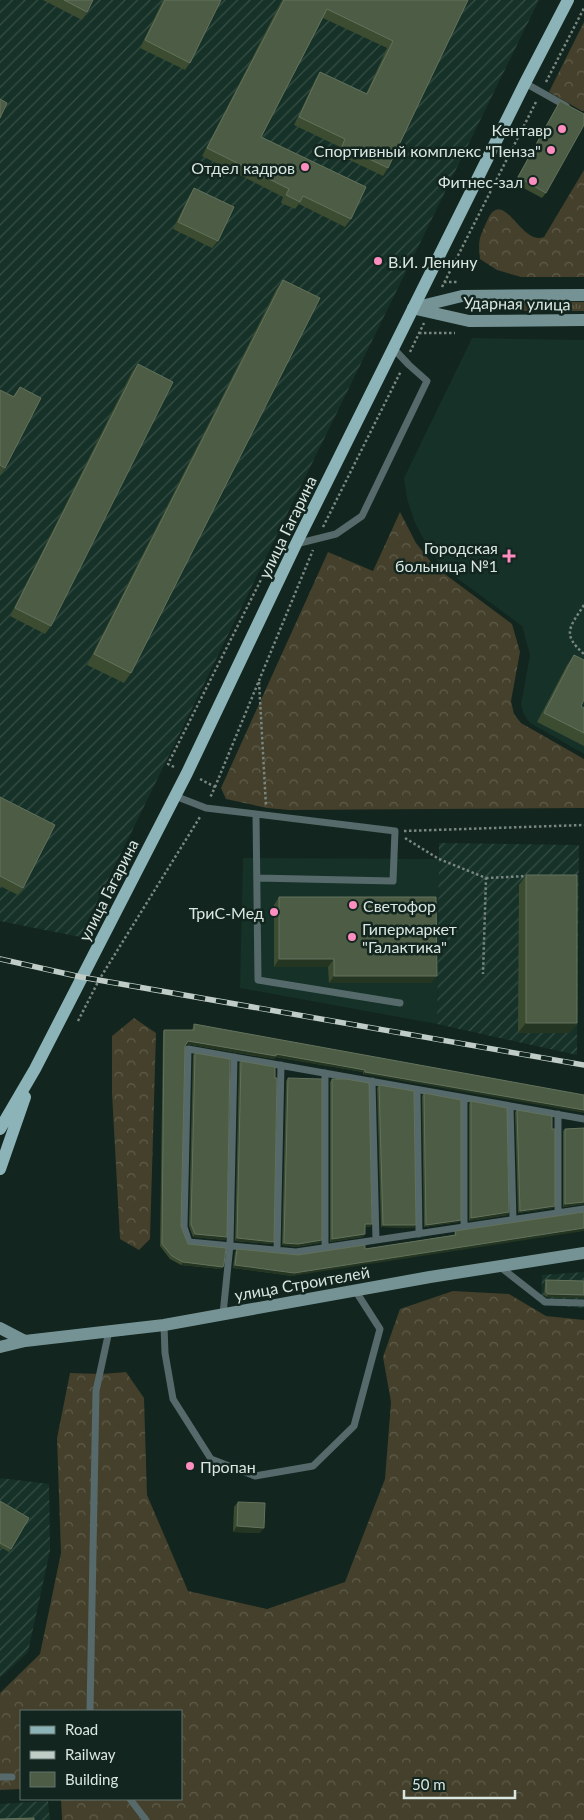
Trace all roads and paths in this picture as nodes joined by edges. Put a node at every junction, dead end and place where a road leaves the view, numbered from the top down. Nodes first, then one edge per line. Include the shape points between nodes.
1 (568, 0) edge
2 (584, 8) edge
3 (525, 83) junction
4 (541, 92) junction
5 (575, 111) edge
6 (584, 295) edge
7 (448, 300) junction
8 (413, 308) junction
9 (432, 308) junction
10 (450, 317) junction
11 (584, 320) edge
12 (393, 348) junction
13 (405, 361) junction
14 (318, 538) junction
15 (296, 544) junction
16 (584, 605) edge
17 (584, 654) edge
18 (259, 680) junction
19 (215, 787) dead end
20 (175, 796) junction
21 (256, 814) junction
22 (267, 815) junction
23 (584, 825) edge
24 (395, 832) junction
25 (529, 876) edge
26 (257, 878) junction
27 (486, 878) junction
28 (483, 974) dead end
29 (400, 1003) dead end
30 (234, 1057) junction
31 (281, 1065) junction
32 (35, 1069) junction
33 (324, 1073) junction
34 (372, 1082) junction
35 (417, 1090) junction
36 (464, 1098) junction
37 (510, 1106) junction
38 (558, 1114) junction
39 (584, 1119) edge
40 (0, 1129) edge
41 (0, 1169) edge
42 (584, 1209) edge
43 (558, 1213) junction
44 (513, 1219) junction
45 (464, 1227) junction
46 (419, 1234) junction
47 (376, 1240) junction
48 (230, 1245) junction
49 (324, 1248) junction
50 (277, 1250) junction
51 (584, 1253) edge
52 (498, 1266) junction
53 (355, 1290) junction
54 (584, 1303) edge
55 (224, 1314) junction
56 (164, 1325) junction
57 (0, 1328) edge
58 (109, 1331) junction
59 (25, 1341) junction
60 (0, 1347) edge
61 (90, 1710) edge
62 (0, 1777) edge
63 (12, 1777) dead end
64 (131, 1800) edge
65 (146, 1820) edge

1 - 3 main road, улица Гагарина
2 - 4 path
3 - 4 lane
3 - 8 main road, улица Гагарина
4 - 5 lane
4 - 9 path
6 - 7 main road, Ударная улица via 462,296
7 - 9 main road, Ударная улица
7 - 10 main road
8 - 9 main road, Ударная улица
8 - 12 main road, улица Гагарина
9 - 10 main road, Ударная улица
9 - 13 path
10 - 11 main road, Ударная улица via 469,321
12 - 13 lane
12 - 15 main road, улица Гагарина
13 - 14 path
13 - 14 lane via 427,381 362,516 336,534
14 - 15 lane
14 - 18 path
15 - 20 main road, улица Гагарина
16 - 17 path via 569,631 574,645
18 - 19 path
18 - 22 path
20 - 21 lane via 206,808
20 - 32 main road, улица Гагарина
21 - 22 lane
21 - 26 lane
22 - 24 lane
23 - 24 path
24 - 26 lane via 393,880
24 - 27 path via 439,859
25 - 27 path
26 - 29 lane via 258,980
27 - 28 path
30 - 31 lane
30 - 48 lane
30 - 48 lane via 188,1049 184,1227 189,1242
31 - 33 lane
31 - 50 lane
32 - 40 main road
32 - 41 main road
33 - 34 lane
33 - 49 lane
34 - 35 lane
34 - 47 lane
35 - 36 lane
35 - 46 lane
36 - 37 lane
36 - 45 lane
37 - 38 lane
37 - 44 lane
38 - 39 lane
38 - 43 lane
42 - 43 lane
43 - 44 lane
44 - 45 lane
45 - 46 lane
46 - 47 lane
47 - 49 lane
48 - 50 lane
48 - 55 lane
49 - 50 lane via 296,1252
51 - 52 main road, улица Строителей
52 - 53 main road, улица Строителей
52 - 54 lane via 545,1302
53 - 55 main road, улица Строителей
53 - 56 lane via 380,1330 354,1426 313,1466 254,1476 210,1458 173,1399 165,1354
55 - 56 main road, улица Строителей
56 - 58 main road, улица Строителей
57 - 59 main road
58 - 59 main road, улица Строителей
58 - 61 lane via 96,1391
59 - 60 main road, улица Строителей
62 - 63 lane
64 - 65 lane

